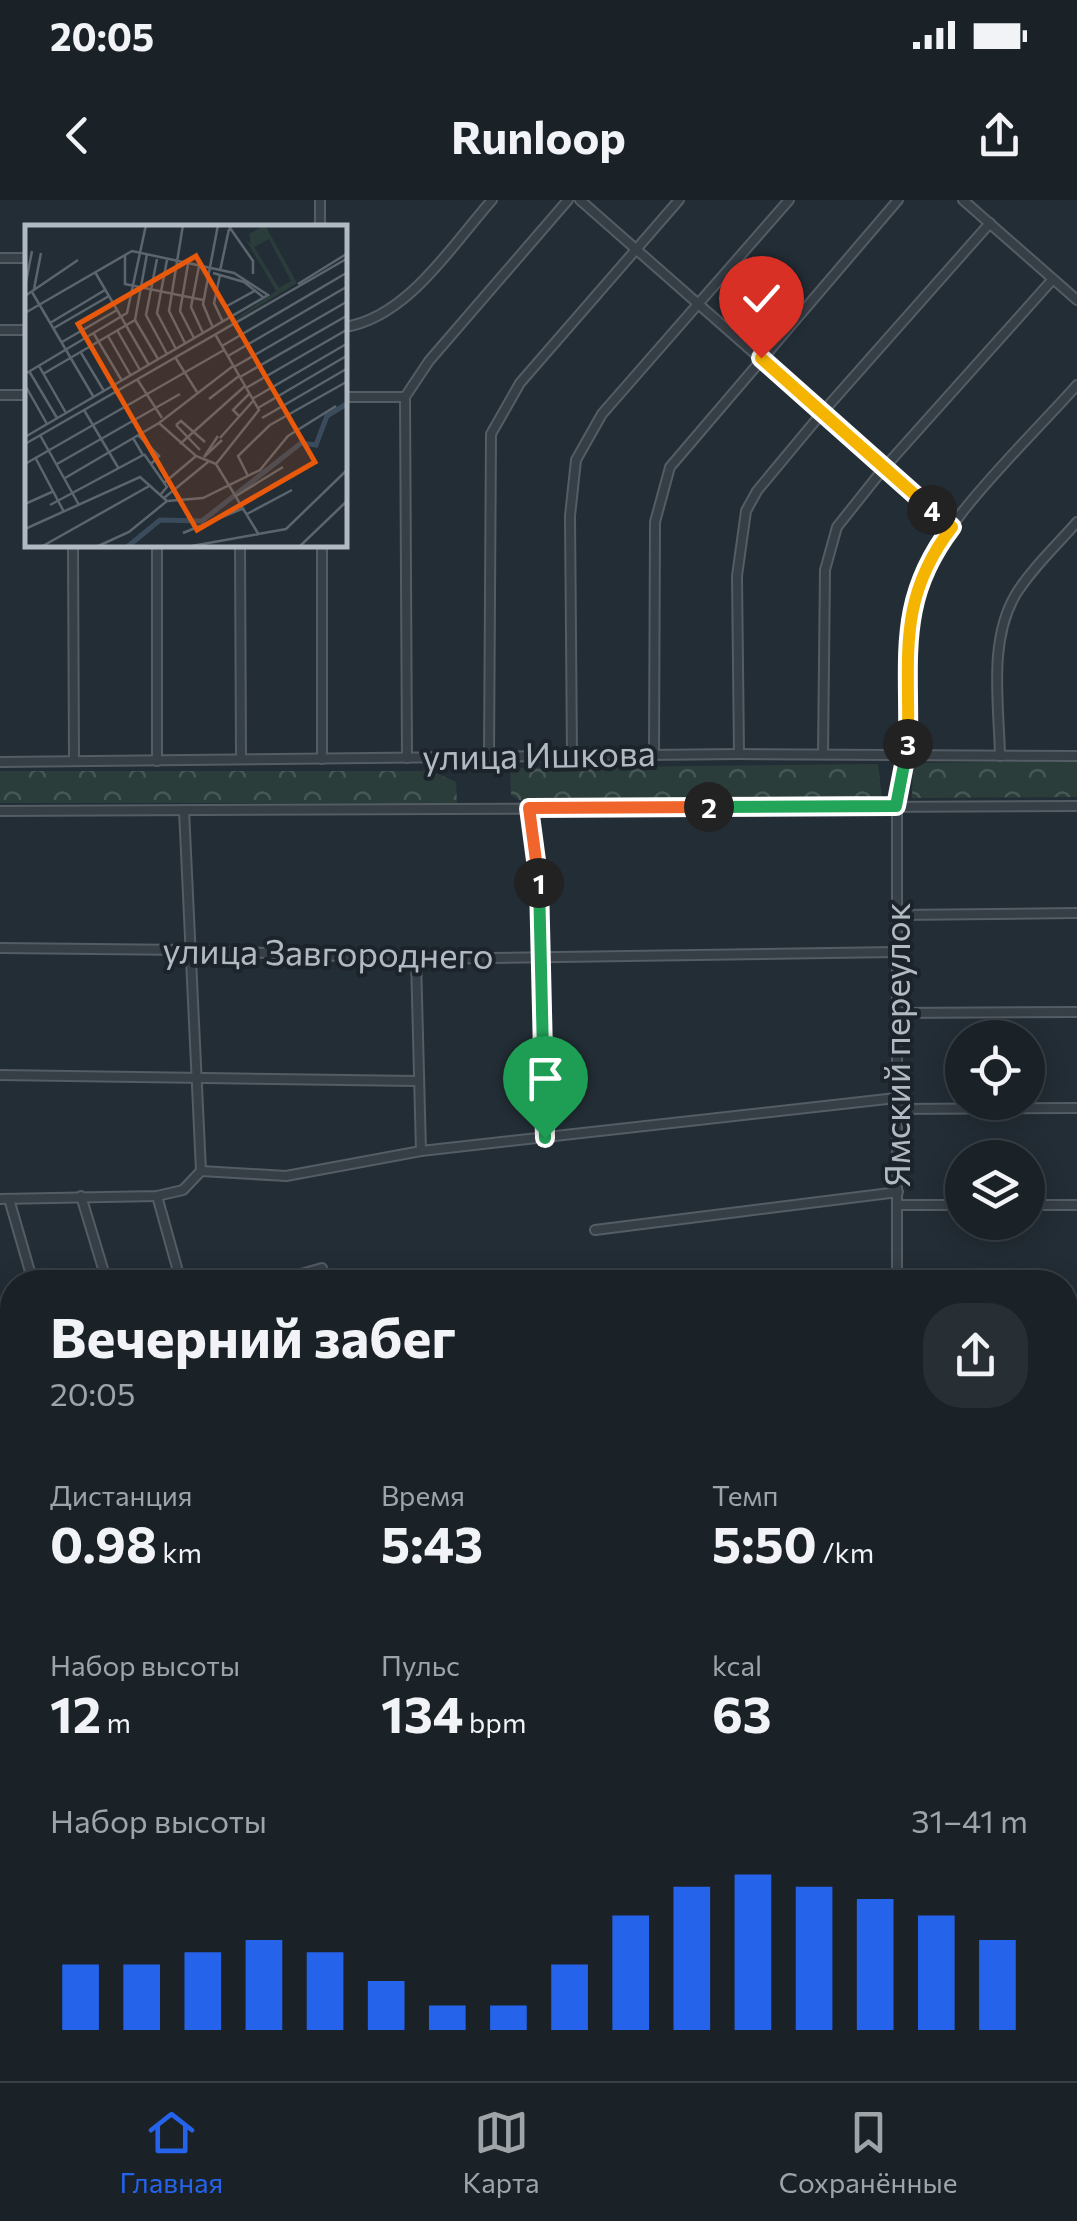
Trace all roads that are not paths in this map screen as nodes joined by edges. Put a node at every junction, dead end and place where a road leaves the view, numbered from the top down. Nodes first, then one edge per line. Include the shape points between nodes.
1 (492, 200) edge
2 (568, 200) edge
3 (580, 200) edge
4 (680, 200) edge
5 (789, 200) edge
6 (898, 200) edge
7 (964, 200) edge
8 (990, 223) junction
9 (637, 248) junction
10 (1053, 278) junction
11 (1077, 300) edge
12 (699, 305) junction
13 (348, 326) edge
14 (761, 358) junction
15 (1077, 385) edge
16 (405, 397) junction
17 (348, 398) edge
18 (821, 414) junction
19 (884, 468) junction
20 (1077, 522) edge
21 (952, 527) junction
22 (73, 548) edge
23 (156, 548) edge
24 (240, 548) edge
25 (322, 548) edge
26 (739, 754) junction
27 (823, 754) junction
28 (654, 755) junction
29 (572, 756) junction
30 (1000, 756) junction
31 (1077, 756) edge
32 (489, 757) junction
33 (906, 757) junction
34 (407, 758) junction
35 (242, 759) junction
36 (322, 759) junction
37 (74, 761) junction
38 (157, 761) junction
39 (0, 762) edge
40 (896, 806) junction
41 (1077, 806) edge
42 (529, 808) junction
43 (184, 810) junction
44 (0, 811) edge
45 (1077, 913) edge
46 (898, 914) junction
47 (0, 948) edge
48 (189, 950) junction
49 (897, 952) junction
50 (416, 958) junction
51 (542, 959) junction
52 (1077, 1012) edge
53 (896, 1013) junction
54 (0, 1075) edge
55 (194, 1075) junction
56 (417, 1082) junction
57 (896, 1103) junction
58 (1077, 1108) edge
59 (545, 1138) junction
60 (420, 1151) junction
61 (200, 1172) junction
62 (898, 1192) junction
63 (82, 1196) junction
64 (157, 1196) junction
65 (5, 1199) edge
66 (1077, 1204) edge
67 (898, 1205) junction
68 (945, 1205) edge
69 (1045, 1205) edge
70 (595, 1230) dead end
71 (30, 1270) edge
72 (104, 1270) edge
73 (178, 1270) edge
74 (898, 1270) edge

1 - 13 street via 400,302 378,318
2 - 16 street via 428,361
3 - 9 street
4 - 9 street
5 - 12 street
6 - 14 street
7 - 8 street
8 - 10 street
8 - 18 street
9 - 12 street
9 - 32 street via 520,383 491,434
10 - 11 street
10 - 19 street
12 - 14 street
12 - 29 street via 602,414 576,460 570,516
14 - 18 street
14 - 28 street via 684,447 659,495
15 - 21 street, Ямский переулок
16 - 17 street
16 - 34 street
18 - 19 street
18 - 26 street via 758,491 740,533
19 - 21 street
19 - 27 street via 837,527 827,558
20 - 30 street via 1004,618
21 - 33 street, Ямский переулок via 931,555 912,601
22 - 37 street
23 - 38 street
24 - 35 street
25 - 36 street
26 - 27 street, улица Ишкова
26 - 28 street, улица Ишкова
27 - 33 street, улица Ишкова
28 - 29 street, улица Ишкова
29 - 32 street, улица Ишкова
30 - 31 street, улица Ишкова
30 - 33 street, улица Ишкова
32 - 34 street, улица Ишкова
33 - 40 street, Ямский переулок
34 - 36 street, улица Ишкова
35 - 36 street, улица Ишкова
35 - 38 street, улица Ишкова
37 - 38 street, улица Ишкова
37 - 39 street, улица Ишкова
40 - 41 street, улица Ишкова
40 - 42 street, улица Ишкова
40 - 46 street, Ямский переулок
42 - 43 street, улица Ишкова
42 - 51 street
43 - 44 street, улица Ишкова
43 - 48 street
45 - 46 street
46 - 49 street, Ямский переулок
47 - 48 street, улица Завгороднего
48 - 50 street, улица Завгороднего
48 - 55 street
49 - 51 street, улица Завгороднего
49 - 53 street, Ямский переулок
50 - 51 street, улица Завгороднего
50 - 56 street
51 - 59 street
52 - 53 street
53 - 57 street, Ямский переулок
54 - 55 street
55 - 56 street
55 - 61 street
56 - 60 street
57 - 58 street
57 - 59 street
57 - 62 street, Ямский переулок
59 - 60 street
60 - 61 street via 286,1176
61 - 64 street via 183,1190
62 - 67 street, Ямский переулок
62 - 70 street
63 - 64 street
63 - 65 street
63 - 72 street
64 - 73 street
65 - 71 street
66 - 69 street
67 - 68 street
67 - 74 street, Ямский переулок

